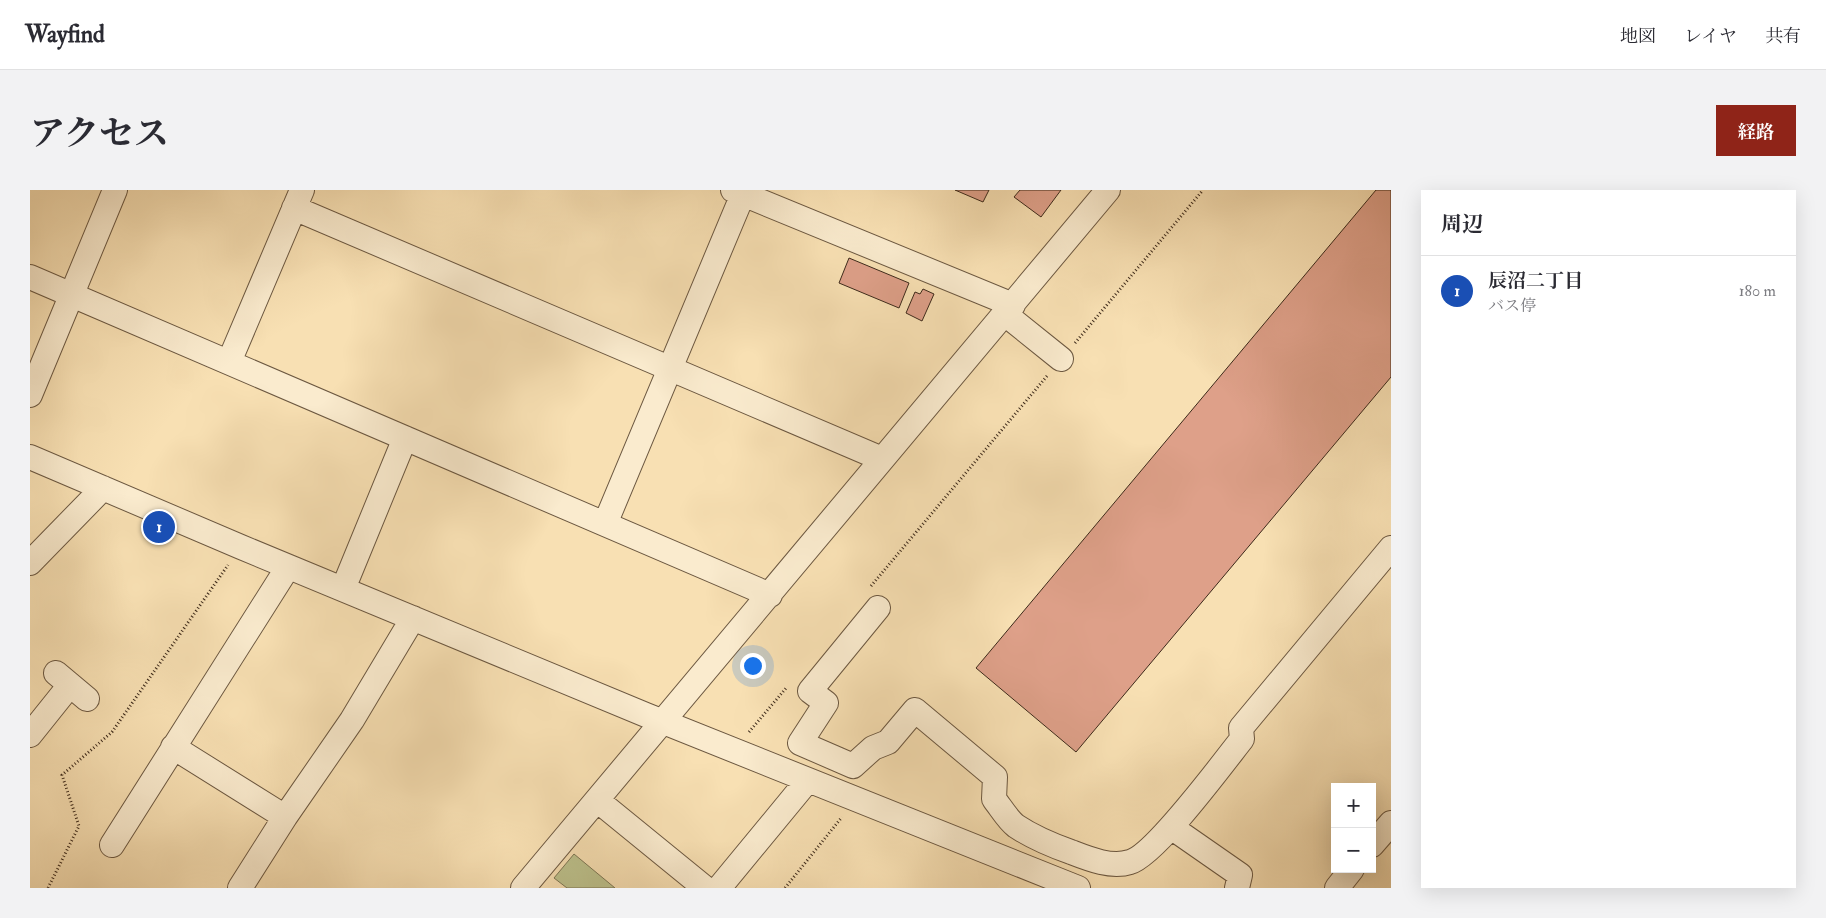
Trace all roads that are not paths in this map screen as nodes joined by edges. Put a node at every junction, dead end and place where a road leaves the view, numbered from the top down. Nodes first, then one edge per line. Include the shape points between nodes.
1 (115, 190) edge
2 (1108, 190) edge
3 (738, 192) edge
4 (298, 199) edge
5 (30, 277) edge
6 (72, 294) junction
7 (1006, 306) junction
8 (1061, 359) road end
9 (228, 362) junction
10 (670, 368) junction
11 (30, 395) edge
12 (405, 438) junction
13 (30, 457) edge
14 (882, 459) junction
15 (103, 488) junction
16 (605, 524) junction
17 (1391, 548) edge
18 (30, 563) edge
19 (288, 567) junction
20 (342, 589) junction
21 (770, 595) junction
22 (874, 598) road end
23 (413, 618) junction
24 (71, 686) dead end
25 (663, 722) junction
26 (30, 735) edge
27 (173, 747) junction
28 (808, 780) junction
29 (597, 800) junction
30 (285, 817) junction
31 (1391, 823) edge
32 (1171, 826) junction
33 (1376, 840) edge
34 (112, 845) dead end
35 (1349, 873) edge
36 (1042, 882) edge
37 (240, 888) edge
38 (523, 888) edge
39 (705, 888) edge
40 (719, 888) edge
41 (1078, 888) edge
42 (1238, 888) edge
43 (1337, 888) edge

1 - 6 street
2 - 7 street
3 - 7 street
3 - 10 street
4 - 9 street
4 - 10 street
5 - 6 street
6 - 9 street
6 - 11 street
7 - 8 street
7 - 14 street
9 - 12 street
10 - 14 street
10 - 16 street
12 - 16 street
12 - 20 street
13 - 15 street
14 - 21 street
15 - 18 street
15 - 19 street
16 - 21 street
17 - 32 street via 1241,728 1242,739
19 - 20 street
19 - 27 street
20 - 23 street
21 - 25 street
22 - 32 street via 810,691 826,703 800,743 854,766 873,748 888,742 915,710 995,777 994,799 1015,825 1059,848 1095,861 1131,862 1144,855
23 - 25 street
23 - 30 street via 352,720
24 - 26 street
25 - 28 street
25 - 29 street
27 - 30 street
27 - 34 street
28 - 36 street
28 - 40 street
29 - 38 street
29 - 39 street
30 - 37 street
31 - 33 street
32 - 42 street via 1240,875
35 - 43 street
36 - 41 street

